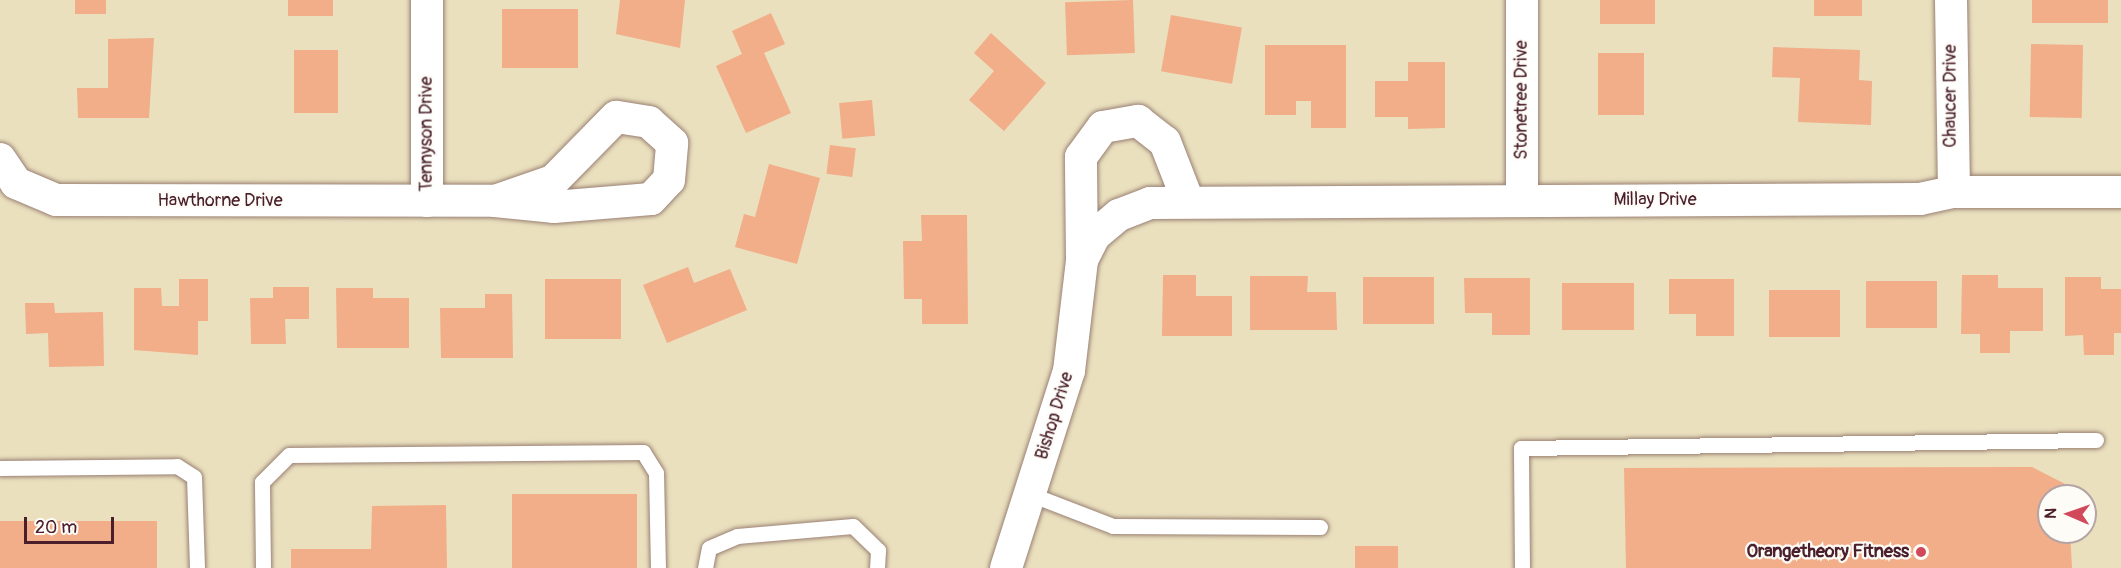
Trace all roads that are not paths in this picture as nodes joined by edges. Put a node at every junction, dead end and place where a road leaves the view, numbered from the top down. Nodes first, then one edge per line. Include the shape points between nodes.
1 (427, 0) edge
2 (1522, 0) edge
3 (1951, 0) edge
4 (8, 171) edge
5 (1954, 192) junction
6 (2121, 192) edge
7 (1522, 200) junction
8 (427, 201) junction
9 (495, 201) junction
10 (1188, 201) junction
11 (1119, 215) joint
12 (1082, 260) junction
13 (2096, 440) dead end
14 (0, 468) edge
15 (1030, 494) junction
16 (1320, 527) dead end
17 (197, 568) edge
18 (263, 568) edge
19 (658, 568) edge
20 (705, 568) edge
21 (878, 568) edge
22 (1006, 568) edge
23 (1522, 568) edge

1 - 8 street, Tennyson Drive
2 - 7 street, Stonetree Drive
3 - 5 street, Chaucer Drive
4 - 8 street, Hawthorne Drive via 57,200
5 - 6 street, Millay Drive
5 - 7 street, Millay Drive via 1920,199
7 - 10 street, Millay Drive
8 - 9 street, Tennyson Drive
9 - 9 street, Tennyson Drive via 553,181 596,131 616,117 650,122 672,143 669,180 651,199 638,204 554,207
10 - 11 street, Millay Drive via 1150,203
10 - 12 street, Bishop Drive via 1165,142 1138,121 1102,127 1081,157
11 - 12 street, Bishop Drive via 1095,235
12 - 15 street, Bishop Drive via 1069,371
13 - 23 lane via 1521,448
14 - 17 lane via 177,466 194,477
15 - 16 lane via 1113,526
15 - 22 street, Bishop Drive
18 - 19 lane via 262,482 289,455 643,452 656,473
20 - 21 lane via 709,548 737,536 852,526 878,550

